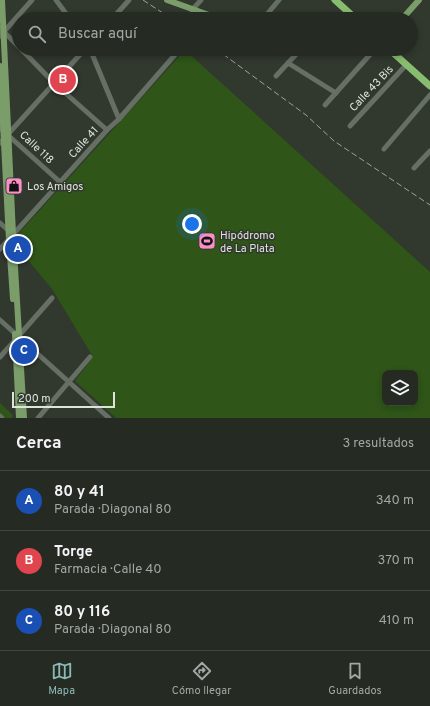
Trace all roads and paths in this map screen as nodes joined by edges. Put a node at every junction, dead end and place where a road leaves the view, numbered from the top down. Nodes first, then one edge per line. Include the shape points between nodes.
1 (2, 0) edge
2 (32, 0) edge
3 (56, 0) edge
4 (129, 0) edge
5 (167, 0) edge
6 (201, 0) edge
7 (280, 0) edge
8 (335, 0) edge
9 (419, 0) edge
10 (192, 10) junction
11 (20, 12) edge
12 (65, 12) edge
13 (118, 12) edge
14 (198, 12) edge
15 (269, 12) edge
16 (348, 12) edge
17 (408, 12) edge
18 (12, 21) edge
19 (1, 32) edge
20 (12, 41) edge
21 (28, 56) edge
22 (79, 56) edge
23 (93, 56) edge
24 (174, 56) edge
25 (294, 56) edge
26 (369, 56) edge
27 (397, 56) edge
28 (288, 63) junction
29 (406, 64) junction
30 (0, 66) edge
31 (276, 76) dead end
32 (54, 83) junction
33 (430, 86) edge
34 (336, 93) junction
35 (430, 95) edge
36 (325, 105) dead end
37 (119, 119) junction
38 (350, 126) dead end
39 (107, 130) junction
40 (3, 135) edge
41 (384, 149) dead end
42 (430, 151) edge
43 (414, 168) dead end
44 (60, 182) junction
45 (0, 223) edge
46 (11, 232) junction
47 (8, 240) junction
48 (0, 249) edge
49 (52, 298) dead end
50 (0, 320) edge
51 (16, 337) junction
52 (0, 357) edge
53 (90, 357) dead end
54 (69, 382) junction
55 (19, 418) edge
56 (24, 418) edge
57 (38, 418) edge
58 (109, 418) edge

1 - 19 main road
2 - 11 street
3 - 12 street
4 - 13 street
5 - 10 main road
6 - 10 street
7 - 15 street
8 - 16 highway
9 - 17 main road
10 - 14 main road
18 - 19 street
19 - 20 street
19 - 40 main road
21 - 32 street
22 - 32 street
23 - 37 street
24 - 37 street, Calle 41
25 - 28 street
26 - 34 street
27 - 29 highway
28 - 31 street
28 - 34 street
29 - 33 highway
29 - 38 street, Calle 43 Bis
30 - 40 main road
32 - 39 street
32 - 40 street
34 - 36 street
35 - 41 street
37 - 39 street, Calle 41
39 - 44 street, Calle 41
40 - 44 street, Calle 118
40 - 46 main road
42 - 43 street
44 - 46 street, Calle 41
45 - 46 street
46 - 47 main road
46 - 51 main road
47 - 48 street
47 - 51 main road
49 - 51 street
50 - 51 street
51 - 52 street
51 - 54 street
51 - 55 main road
51 - 56 main road
53 - 54 street
54 - 57 street
54 - 58 street

